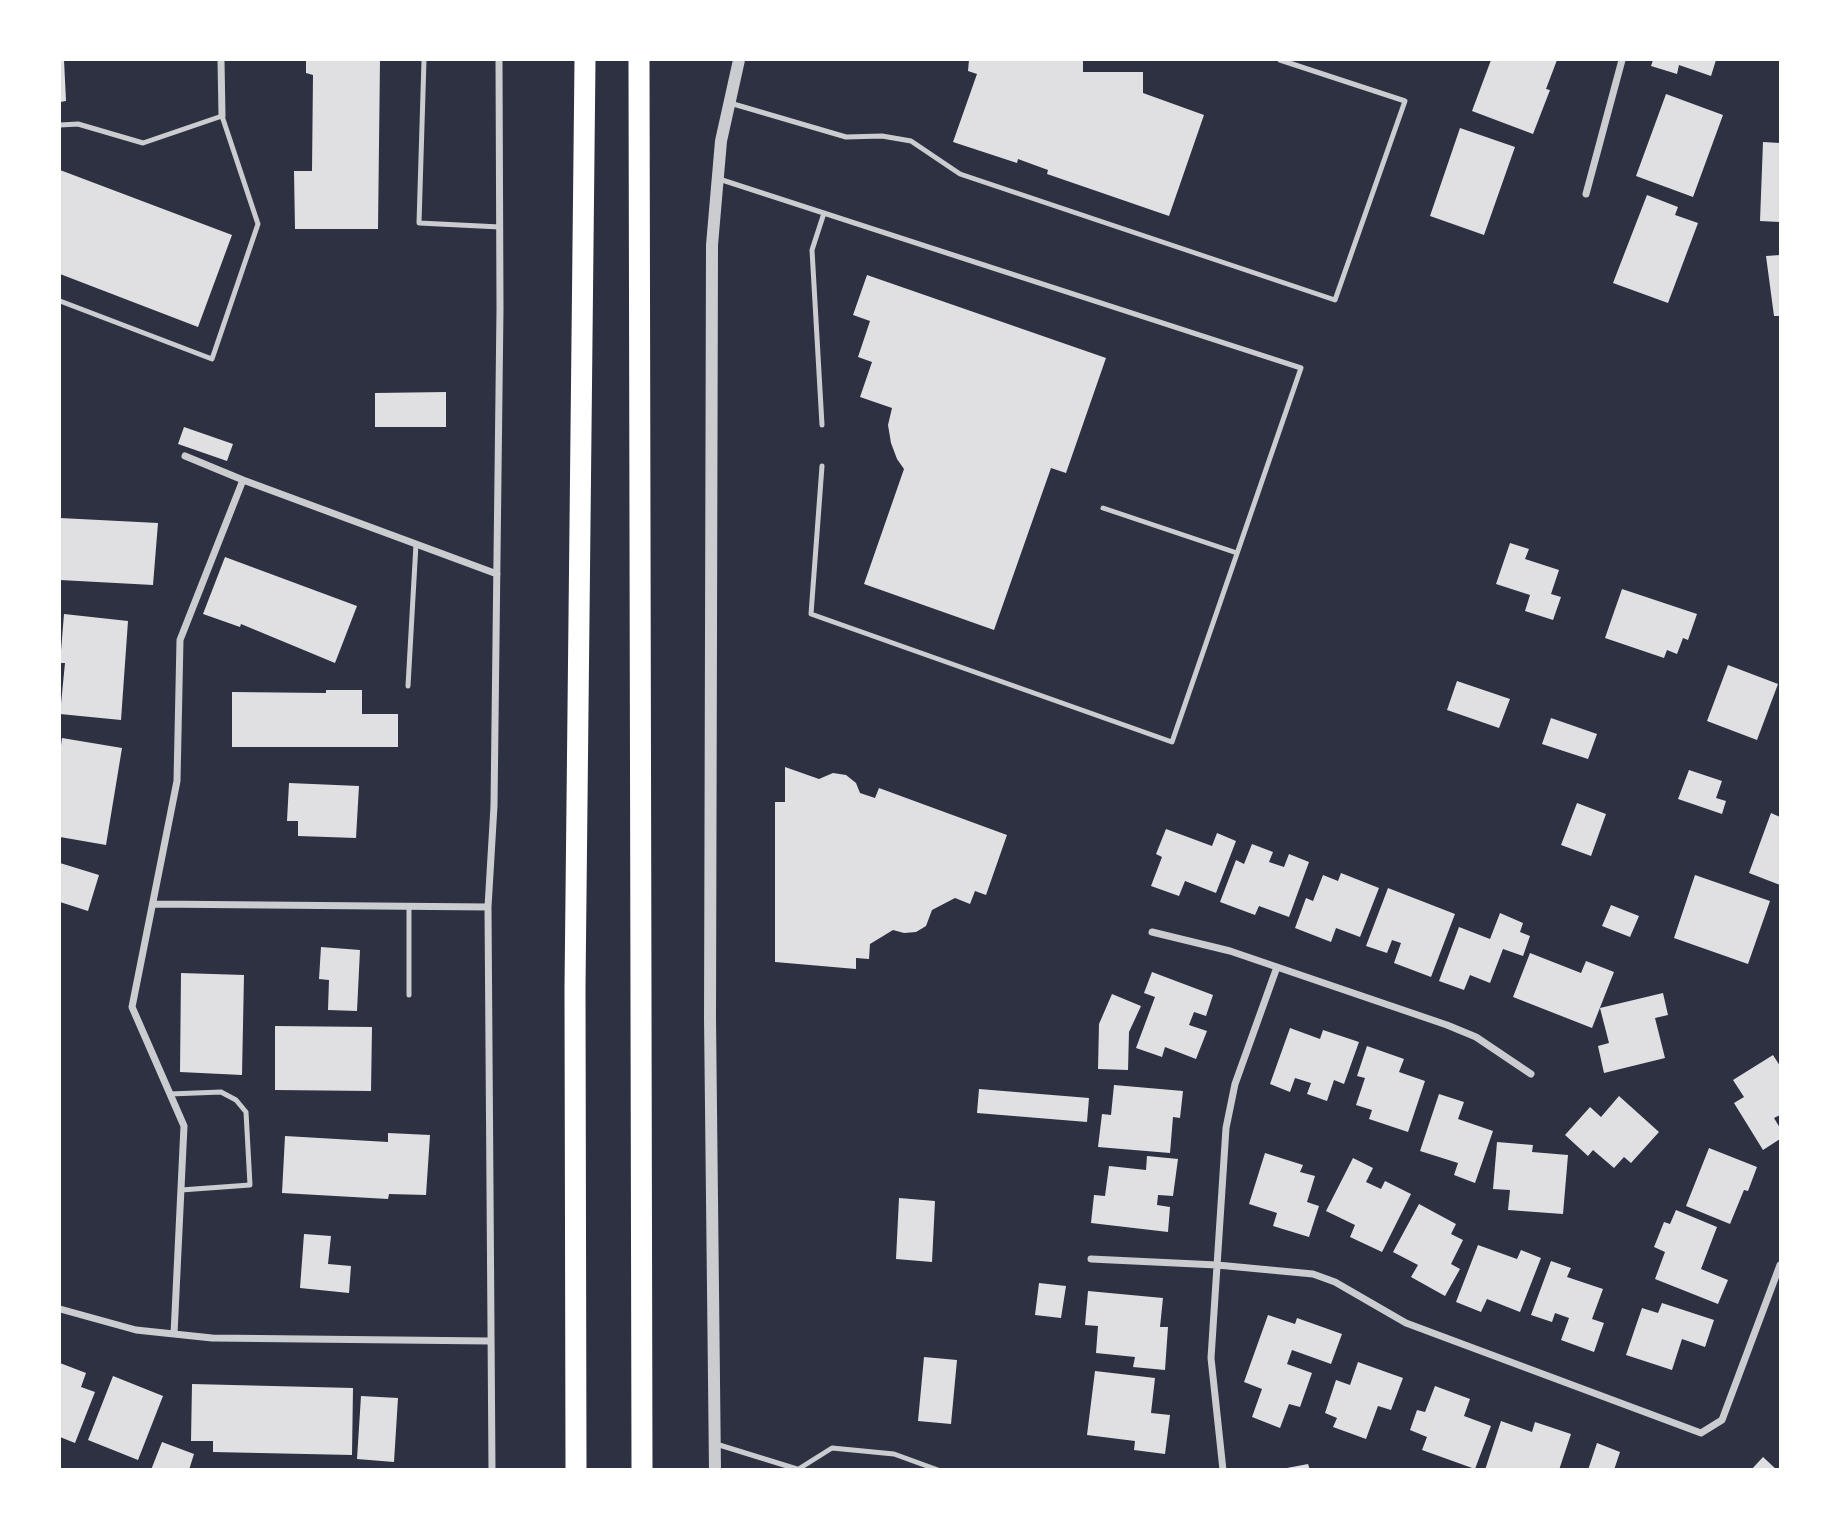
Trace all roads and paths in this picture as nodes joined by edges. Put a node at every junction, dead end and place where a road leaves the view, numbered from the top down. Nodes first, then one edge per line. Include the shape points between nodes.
1 (221, 60) edge
2 (424, 60) edge
3 (499, 60) edge
4 (584, 60) edge
5 (639, 60) edge
6 (739, 60) edge
7 (1280, 60) edge
8 (1622, 60) edge
9 (729, 103) junction
10 (222, 116) junction
11 (60, 125) edge
12 (716, 178) junction
13 (1586, 194) dead end
14 (824, 213) junction
15 (500, 227) junction
16 (60, 301) edge
17 (822, 425) dead end
18 (185, 456) dead end
19 (822, 466) dead end
20 (243, 480) junction
21 (1103, 508) dead end
22 (416, 544) junction
23 (1237, 553) junction
24 (496, 574) junction
25 (408, 686) dead end
26 (152, 904) junction
27 (409, 906) junction
28 (488, 907) junction
29 (1152, 932) dead end
30 (1277, 967) junction
31 (409, 995) dead end
32 (1531, 1074) dead end
33 (170, 1094) junction
34 (181, 1190) junction
35 (1091, 1259) dead end
36 (1217, 1265) junction
37 (1780, 1265) edge
38 (60, 1309) edge
39 (174, 1334) junction
40 (490, 1342) junction
41 (715, 1444) junction
42 (492, 1469) edge
43 (576, 1469) edge
44 (642, 1469) edge
45 (715, 1469) edge
46 (797, 1469) edge
47 (938, 1469) edge
48 (1223, 1469) edge

1 - 10 street
2 - 15 lane via 419,223
3 - 15 street
4 - 43 highway via 575,987
5 - 44 highway
6 - 9 street
7 - 9 lane via 1405,101 1335,300 960,174 911,141 846,137
8 - 13 street
9 - 12 street
10 - 11 lane via 143,144 78,124
10 - 16 lane via 258,224 212,359
12 - 14 lane
12 - 41 street via 710,446
14 - 17 lane via 812,250
14 - 23 lane via 1301,368
15 - 24 street
18 - 20 street
19 - 23 lane via 811,614 1172,742
20 - 22 street
20 - 26 street via 180,640 177,781
21 - 23 lane
22 - 24 street
22 - 25 lane
24 - 28 street via 494,806
26 - 27 street
26 - 33 street via 132,1007
27 - 28 street
27 - 31 lane
28 - 40 street
29 - 30 street
30 - 32 street via 1476,1037
30 - 36 street via 1235,1084 1226,1128
33 - 34 street via 184,1126
33 - 34 lane via 221,1093 236,1100 246,1112 250,1185
34 - 39 street
35 - 36 street
36 - 37 street via 1313,1274 1405,1323 1701,1433 1722,1420
36 - 48 street via 1211,1358
38 - 39 street via 136,1330
39 - 40 street
40 - 42 street
41 - 45 street
41 - 46 lane
46 - 47 lane via 832,1448 894,1454

